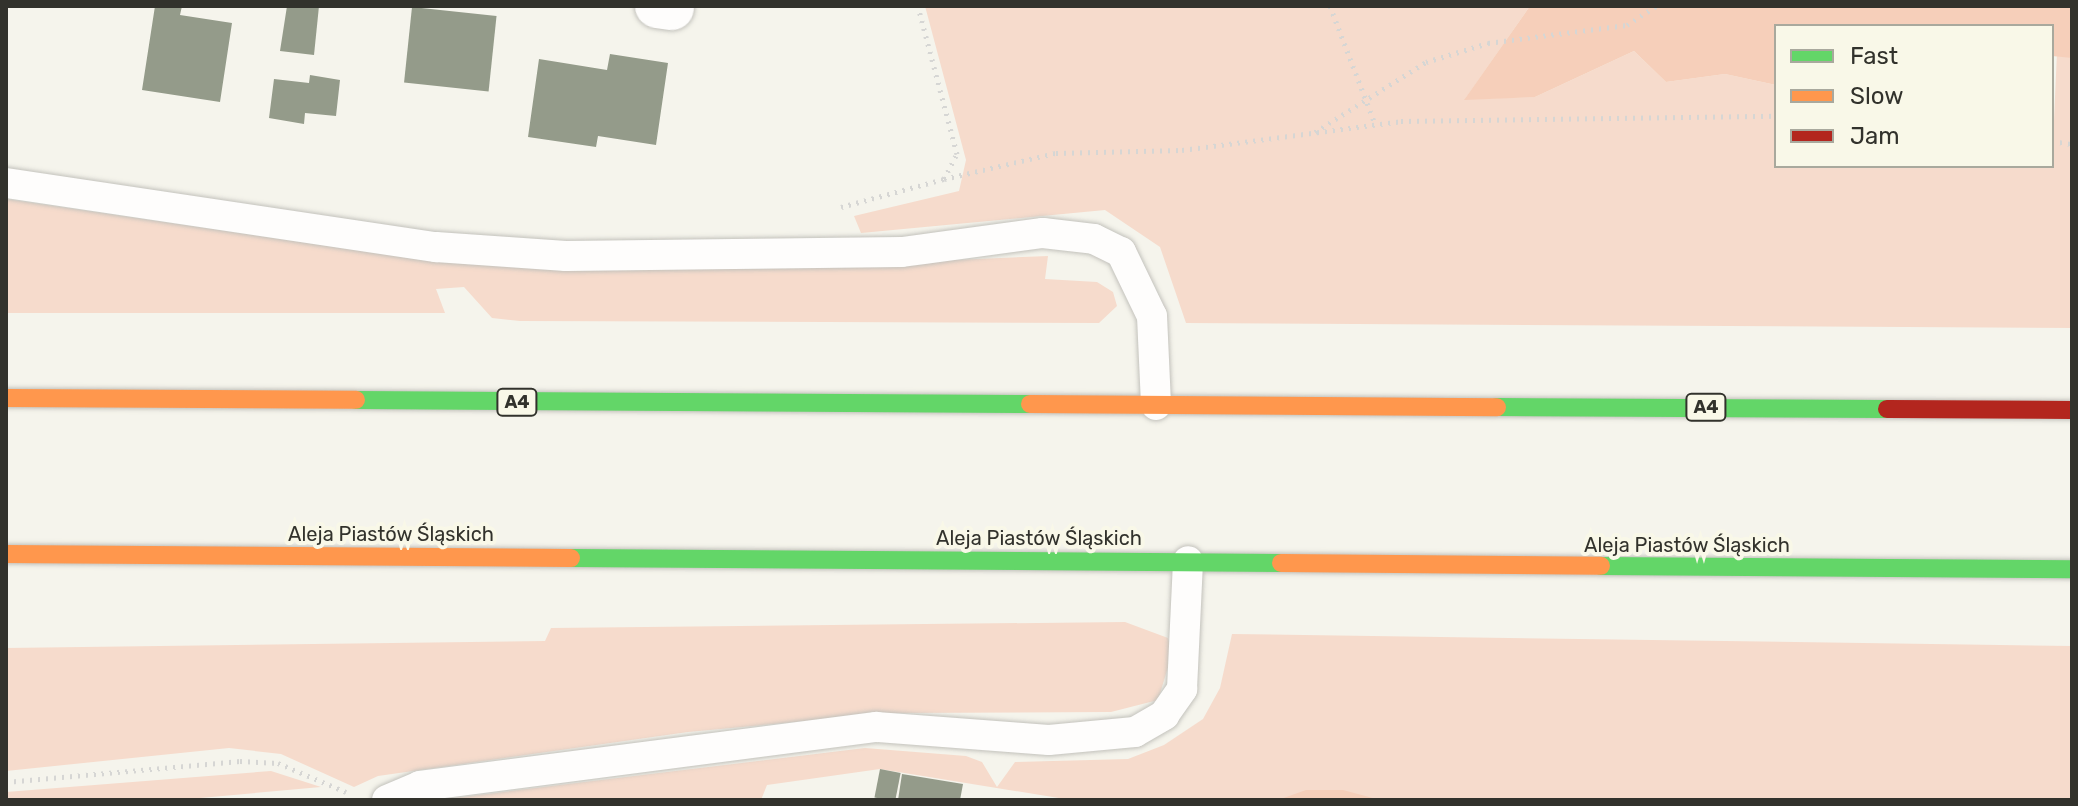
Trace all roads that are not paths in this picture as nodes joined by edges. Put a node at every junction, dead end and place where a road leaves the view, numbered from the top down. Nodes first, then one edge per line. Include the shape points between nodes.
1 (6, 183) edge
2 (6, 398) edge
3 (1156, 405) junction
4 (2072, 410) edge
5 (6, 554) edge
6 (1188, 561) junction
7 (2072, 569) edge
8 (387, 800) edge

1 - 3 lane via 436,247 566,256 902,252 1043,233 1094,239 1121,252 1152,316
2 - 3 highway, A4
3 - 4 highway, A4
5 - 6 highway, Aleja Piastów Śląskich
6 - 7 highway, Aleja Piastów Śląskich
6 - 8 lane via 1182,689 1164,715 1135,732 1049,740 876,727 420,786

